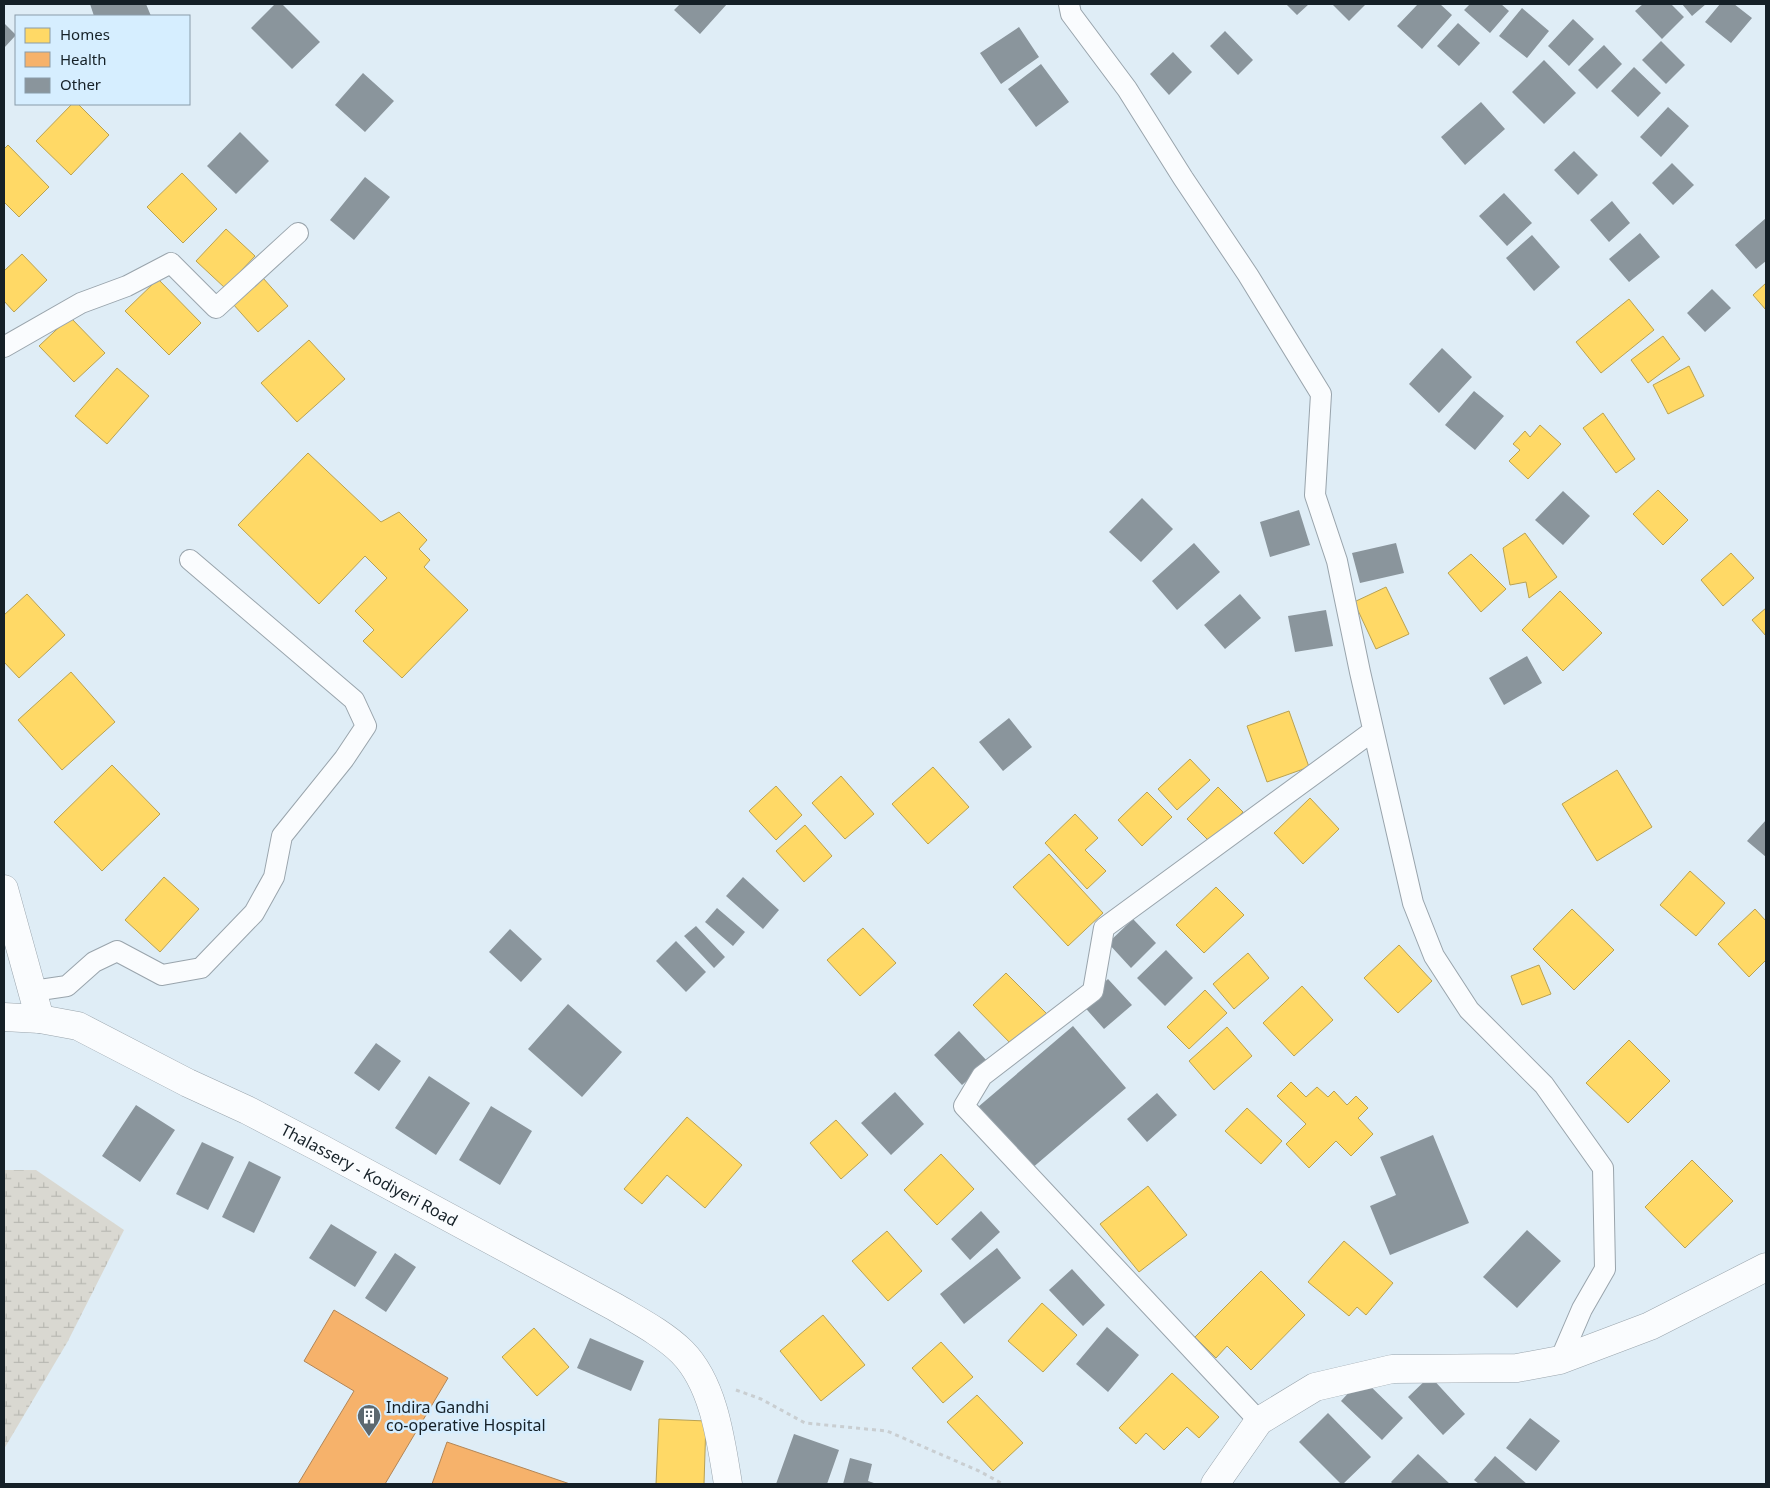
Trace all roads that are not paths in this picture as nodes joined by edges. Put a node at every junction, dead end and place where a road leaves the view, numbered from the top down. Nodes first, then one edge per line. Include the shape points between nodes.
1 (1069, 4) edge
2 (298, 233) dead end
3 (4, 347) edge
4 (190, 560) dead end
5 (1373, 730) junction
6 (4, 889) edge
7 (33, 991) junction
8 (4, 1017) edge
9 (40, 1018) junction
10 (1766, 1267) edge
11 (1560, 1360) junction
12 (1259, 1420) junction
13 (728, 1484) edge
14 (1215, 1484) edge

1 - 5 street via 1071,14 1127,89 1321,394 1315,495 1337,561
2 - 3 street via 216,308 171,263 127,286 80,303
4 - 7 street via 354,700 366,726 344,759 282,836 274,877 254,913 201,968 162,975 117,951 94,962 67,986
5 - 11 street via 1413,903 1434,956 1469,1010 1544,1085 1603,1168 1605,1269 1582,1308
5 - 12 street via 1104,928 1093,991 982,1076 964,1106
6 - 7 main road
7 - 9 main road
8 - 9 main road, Thalassery - Kodiyeri Road
9 - 13 main road, Thalassery - Kodiyeri Road via 78,1026 246,1110 616,1306 650,1328 682,1352 701,1377 717,1421
10 - 11 main road via 1650,1326
11 - 12 main road via 1517,1368 1392,1369 1315,1387
12 - 14 main road

